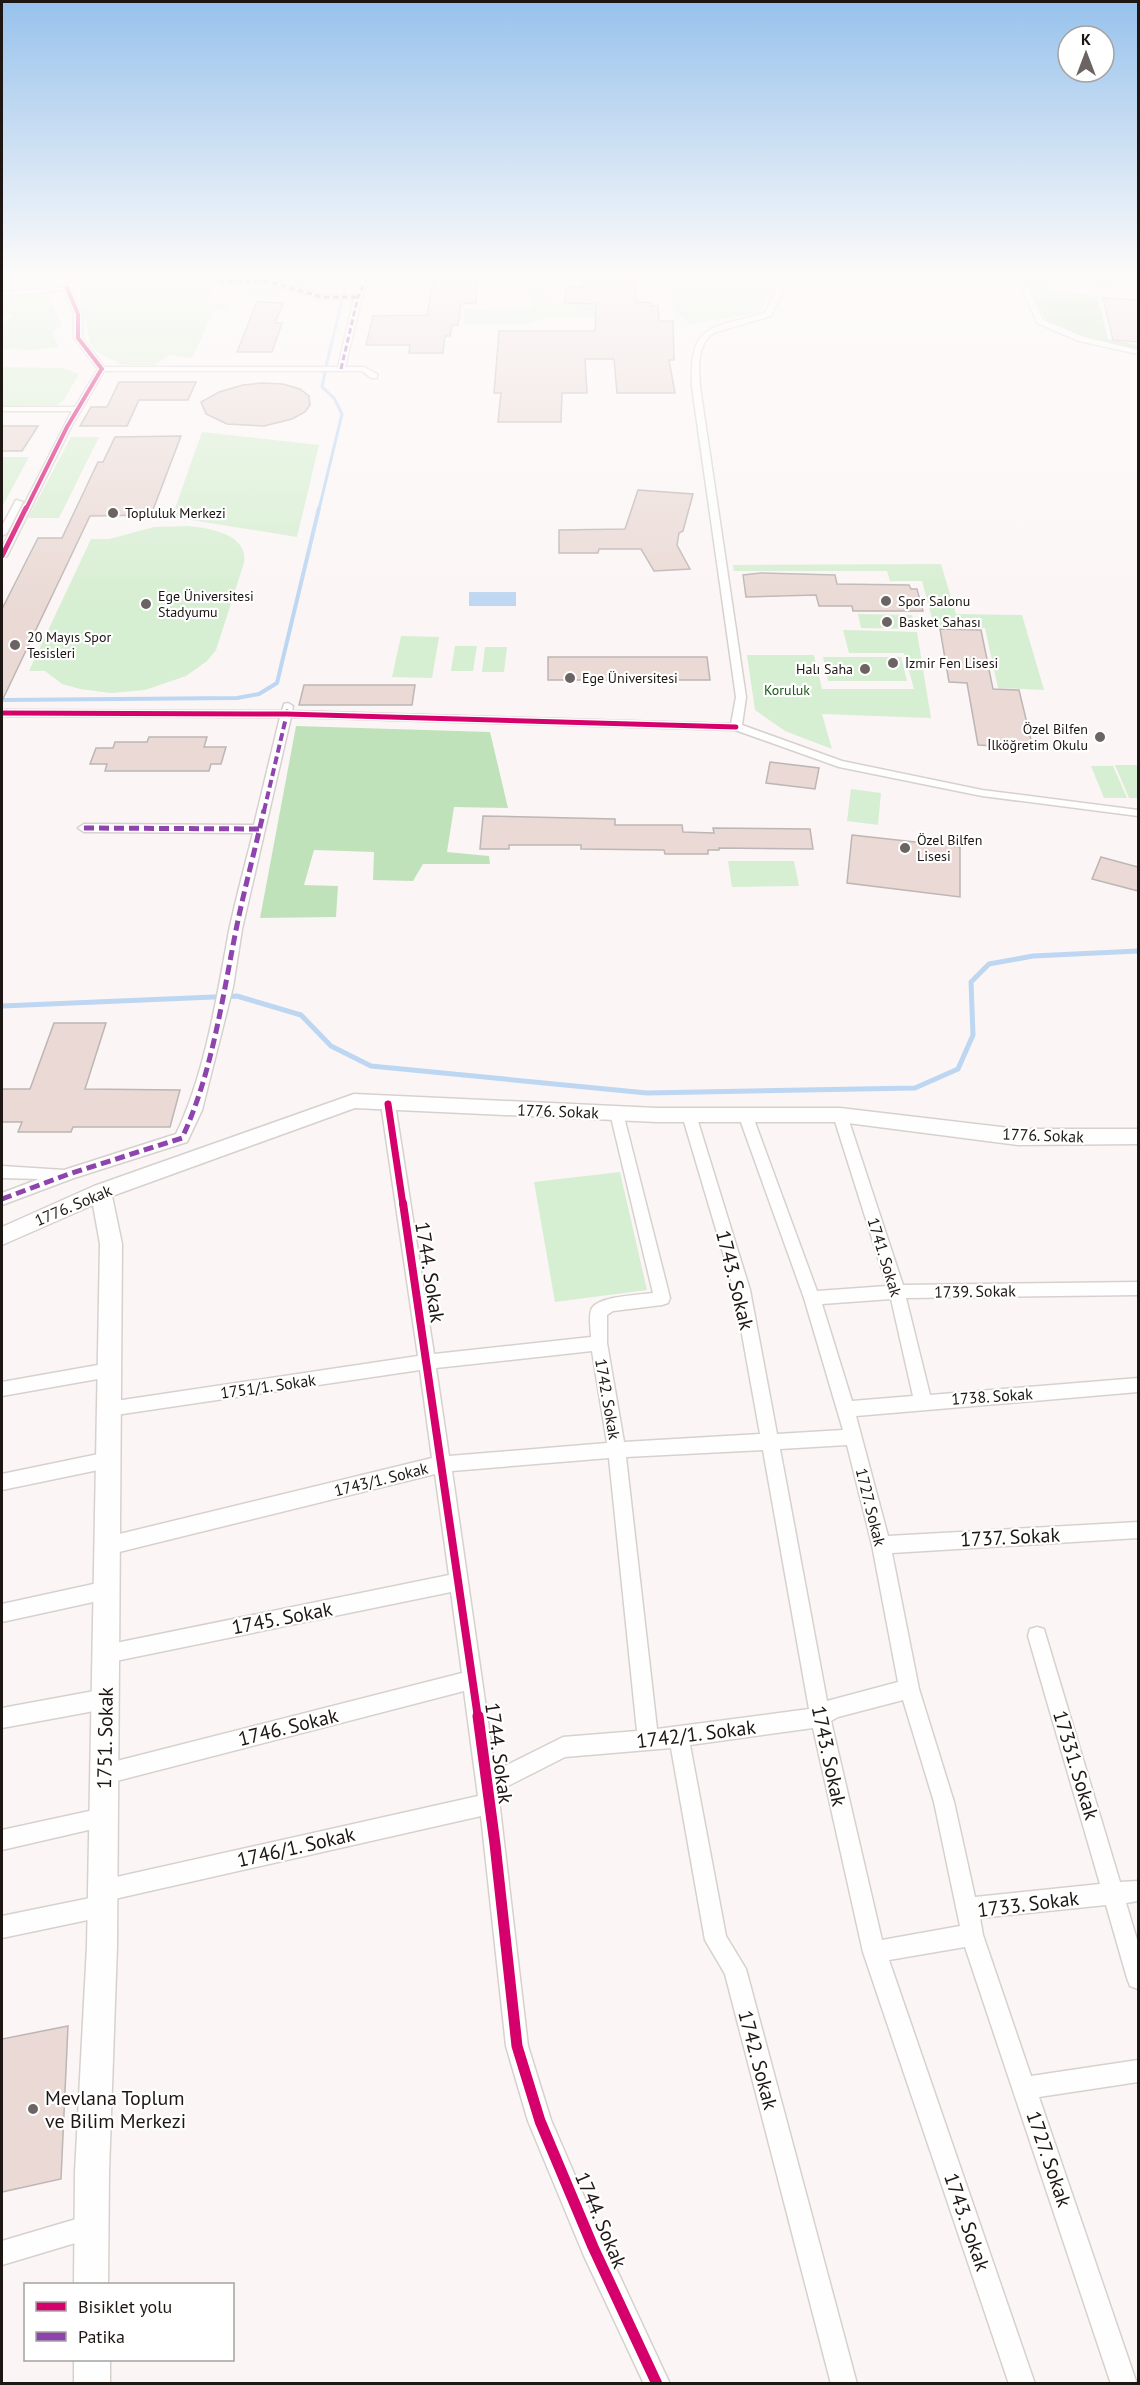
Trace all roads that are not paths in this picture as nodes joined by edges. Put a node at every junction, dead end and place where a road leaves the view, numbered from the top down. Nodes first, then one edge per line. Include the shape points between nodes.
1 (81, 388) edge
2 (88, 388) edge
3 (696, 388) edge
4 (2, 409) edge
5 (71, 412) junction
6 (2, 415) edge
7 (8, 522) junction
8 (20, 522) junction
9 (2, 533) edge
10 (2, 556) edge
11 (287, 710) junction
12 (2, 713) edge
13 (736, 728) junction
14 (1138, 813) edge
15 (84, 828) dead end
16 (260, 829) junction
17 (388, 1104) junction
18 (617, 1113) junction
19 (745, 1114) junction
20 (689, 1115) junction
21 (840, 1115) junction
22 (1138, 1137) edge
23 (2, 1172) edge
24 (69, 1174) junction
25 (102, 1192) junction
26 (2, 1199) edge
27 (2, 1236) edge
28 (1138, 1288) edge
29 (897, 1292) junction
30 (812, 1298) junction
31 (598, 1344) junction
32 (428, 1362) junction
33 (109, 1370) junction
34 (1138, 1385) edge
35 (2, 1389) edge
36 (923, 1402) junction
37 (109, 1409) junction
38 (846, 1409) junction
39 (854, 1437) junction
40 (768, 1443) junction
41 (617, 1450) junction
42 (108, 1460) junction
43 (442, 1464) junction
44 (2, 1482) edge
45 (1138, 1530) edge
46 (881, 1545) junction
47 (107, 1546) junction
48 (459, 1582) junction
49 (106, 1590) junction
50 (2, 1613) edge
51 (1037, 1636) dead end
52 (106, 1654) junction
53 (471, 1680) junction
54 (909, 1689) junction
55 (105, 1699) junction
56 (820, 1717) junction
57 (2, 1718) edge
58 (679, 1737) junction
59 (648, 1741) junction
60 (105, 1774) junction
61 (488, 1795) junction
62 (103, 1818) junction
63 (2, 1839) edge
64 (1138, 1891) edge
65 (1114, 1894) junction
66 (103, 1898) junction
67 (967, 1909) junction
68 (2, 1927) edge
69 (972, 1935) junction
70 (874, 1952) junction
71 (1138, 1978) edge
72 (1138, 2071) edge
73 (1025, 2088) junction
74 (93, 2226) junction
75 (2, 2253) edge
76 (91, 2283) edge
77 (92, 2361) edge
78 (92, 2384) edge
79 (657, 2384) edge
80 (844, 2384) edge
81 (1022, 2384) edge
82 (1125, 2384) edge

1 - 5 street
2 - 5 street
3 - 13 street via 741,697
4 - 5 street
5 - 6 street
5 - 7 street
5 - 8 street
7 - 8 street
7 - 9 street
8 - 10 street
11 - 12 street
11 - 13 street
11 - 16 street
13 - 14 street via 839,764 982,793
15 - 16 street
16 - 24 street via 195,1110 182,1138
17 - 18 street, 1776. Sokak
17 - 25 street, 1776. Sokak via 354,1101
17 - 32 street, 1744. Sokak
18 - 20 street, 1776. Sokak
18 - 31 street, 1742. Sokak via 662,1298 611,1305 599,1311
19 - 20 street, 1776. Sokak
19 - 21 street, 1776. Sokak
19 - 30 street, 1727. Sokak
20 - 40 street, 1743. Sokak via 742,1290
21 - 22 street, 1776. Sokak via 1018,1137
21 - 29 street, 1741. Sokak
23 - 24 street
24 - 26 street
25 - 27 street, 1776. Sokak
25 - 33 street, 1751. Sokak via 111,1244
28 - 29 street, 1739. Sokak
29 - 30 street, 1739. Sokak
29 - 36 street, 1741. Sokak
30 - 38 street, 1727. Sokak
31 - 32 street
31 - 41 street, 1742. Sokak
32 - 37 street, 1751/1. Sokak
32 - 43 street, 1744. Sokak
33 - 35 street
33 - 37 street, 1751. Sokak
34 - 36 street, 1738. Sokak
36 - 38 street, 1738. Sokak
37 - 42 street, 1751. Sokak
38 - 39 street, 1727. Sokak
39 - 40 street, 1743/1. Sokak
39 - 46 street, 1727. Sokak
40 - 41 street, 1743/1. Sokak
40 - 56 street, 1743. Sokak
41 - 43 street, 1743/1. Sokak
41 - 59 street, 1742. Sokak
42 - 44 street
42 - 47 street, 1751. Sokak
43 - 47 street, 1743/1. Sokak
43 - 48 street, 1744. Sokak
45 - 46 street, 1737. Sokak
46 - 54 street, 1727. Sokak
47 - 49 street, 1751. Sokak
48 - 52 street, 1745. Sokak
48 - 53 street, 1744. Sokak
49 - 50 street
49 - 52 street, 1751. Sokak
51 - 65 street, 17331. Sokak
52 - 55 street, 1751. Sokak
53 - 60 street, 1746. Sokak
53 - 61 street, 1744. Sokak
54 - 56 street, 1742/1. Sokak via 834,1708
54 - 67 street, 1727. Sokak via 944,1803
55 - 57 street
55 - 60 street, 1751. Sokak
56 - 58 street, 1742/1. Sokak
56 - 70 street, 1743. Sokak
58 - 59 street, 1742/1. Sokak
58 - 80 street, 1742. Sokak via 716,1940 735,1970
59 - 61 street, 1742/1. Sokak via 555,1749
60 - 62 street, 1751. Sokak
61 - 66 street, 1746/1. Sokak
61 - 79 street, 1744. Sokak via 518,2046 540,2121
62 - 63 street
62 - 66 street, 1751. Sokak
64 - 65 street, 1733. Sokak
65 - 67 street, 1733. Sokak
65 - 71 street, 17331. Sokak
66 - 68 street, 1746/1. Sokak
66 - 74 street, 1751. Sokak
67 - 69 street, 1733. Sokak
69 - 70 street, 1733. Sokak
69 - 73 street, 1727. Sokak
70 - 81 street, 1743. Sokak
72 - 73 street
73 - 82 street, 1727. Sokak
74 - 75 street
74 - 76 street, 1751. Sokak
77 - 78 street

